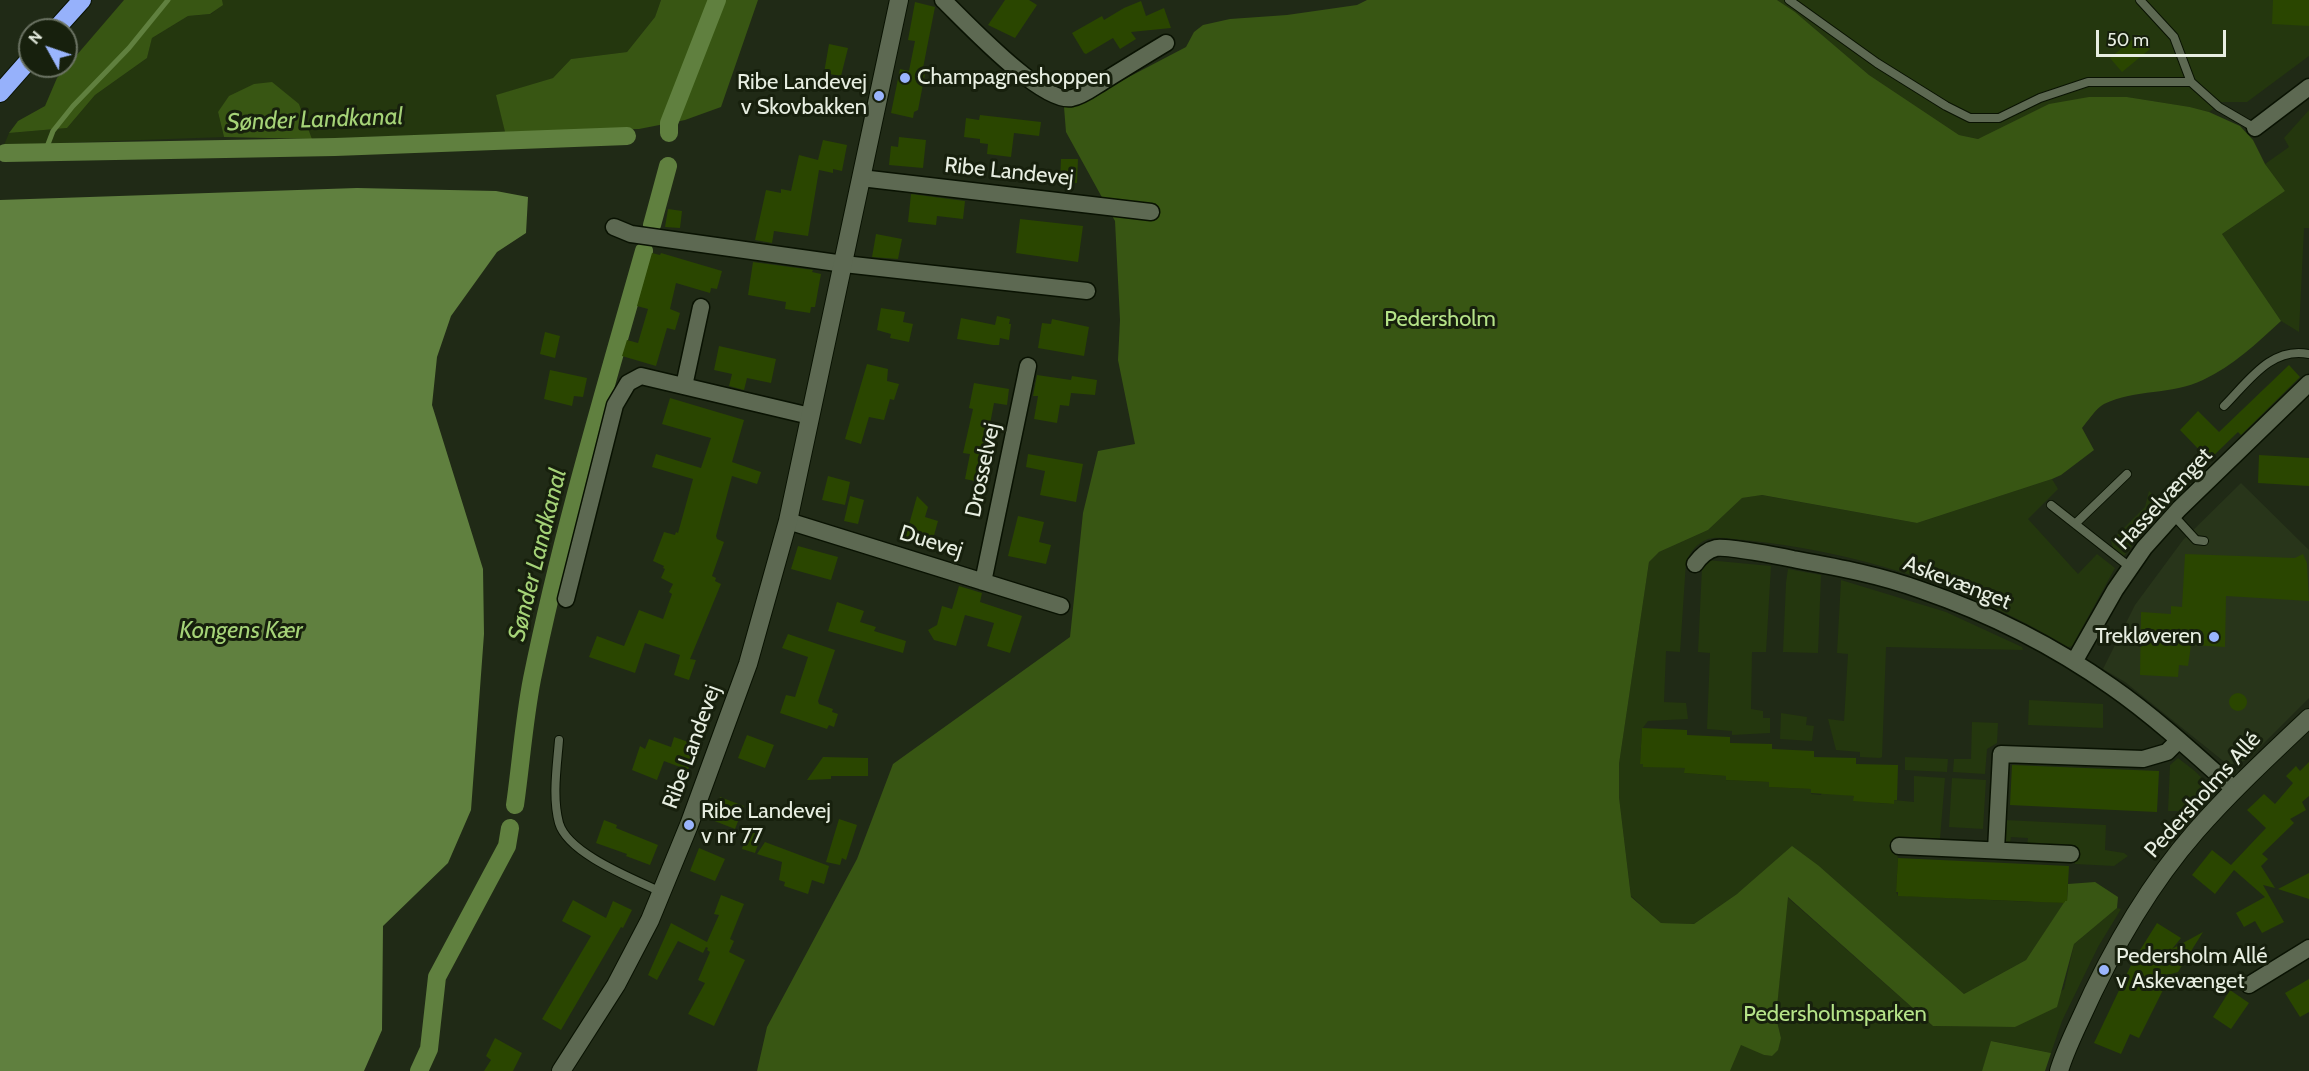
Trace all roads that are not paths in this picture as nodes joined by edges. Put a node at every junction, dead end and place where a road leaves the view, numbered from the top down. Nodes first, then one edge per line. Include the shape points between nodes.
1 (82, 0) edge
2 (899, 0) edge
3 (943, 0) edge
4 (1788, 0) edge
5 (2140, 0) edge
6 (66, 18) edge
7 (1166, 43) dead end
8 (18, 73) edge
9 (2191, 82) junction
10 (2309, 87) edge
11 (0, 93) edge
12 (2255, 128) joint
13 (861, 178) junction
14 (1151, 212) dead end
15 (615, 226) dead end
16 (844, 264) junction
17 (1087, 291) dead end
18 (701, 307) dead end
19 (2309, 354) edge
20 (1028, 366) dead end
21 (2309, 383) edge
22 (684, 386) junction
23 (2224, 406) dead end
24 (810, 416) junction
25 (2127, 474) dead end
26 (2051, 505) dead end
27 (2174, 516) junction
28 (788, 521) junction
29 (2075, 524) junction
30 (2204, 541) dead end
31 (1695, 564) dead end
32 (2131, 568) junction
33 (982, 582) junction
34 (566, 598) dead end
35 (1061, 606) dead end
36 (2074, 662) junction
37 (2309, 718) edge
38 (559, 740) dead end
39 (2179, 740) junction
40 (2234, 789) junction
41 (1899, 846) dead end
42 (1996, 850) junction
43 (2071, 854) dead end
44 (662, 892) junction
45 (2309, 948) edge
46 (2249, 985) dead end
47 (561, 1071) edge
48 (2059, 1071) edge

1 - 6 highway
2 - 13 main road, Ribe Landevej
3 - 7 street via 1040,89 1059,98 1071,99 1088,91
4 - 9 lane via 1877,63 1970,118 1999,118 2040,98 2088,82
5 - 9 lane via 2174,38
8 - 11 highway
9 - 12 lane via 2219,107
10 - 12 street
13 - 14 street, Ribe Landevej
13 - 16 main road, Ribe Landevej
15 - 16 street via 631,234
16 - 17 street
16 - 24 main road, Ribe Landevej
18 - 22 street
19 - 23 lane via 2284,354 2269,362
20 - 33 street, Drosselvej
21 - 27 street, Hasselvænget
22 - 24 street
22 - 34 street via 641,376 628,383 615,405
24 - 28 main road, Ribe Landevej
25 - 29 lane
26 - 29 lane
27 - 30 lane via 2196,540
27 - 32 street, Hasselvænget
28 - 33 street, Duevej
28 - 44 main road, Ribe Landevej via 748,664
29 - 32 lane
31 - 36 street, Askevænget via 1717,548 1874,576 1963,606
32 - 36 street, Hasselvænget
33 - 35 street, Duevej
36 - 39 street, Askevænget
37 - 40 main road, Pedersholms Allé
38 - 44 lane via 556,803 560,826 572,843 605,865
39 - 40 street, Askevænget
39 - 42 street via 2167,752 2143,759 2001,754
40 - 48 main road, Pedersholms Allé via 2180,850 2138,910 2091,994
41 - 42 street
42 - 43 street
44 - 47 main road, Ribe Landevej via 616,985
45 - 46 street

